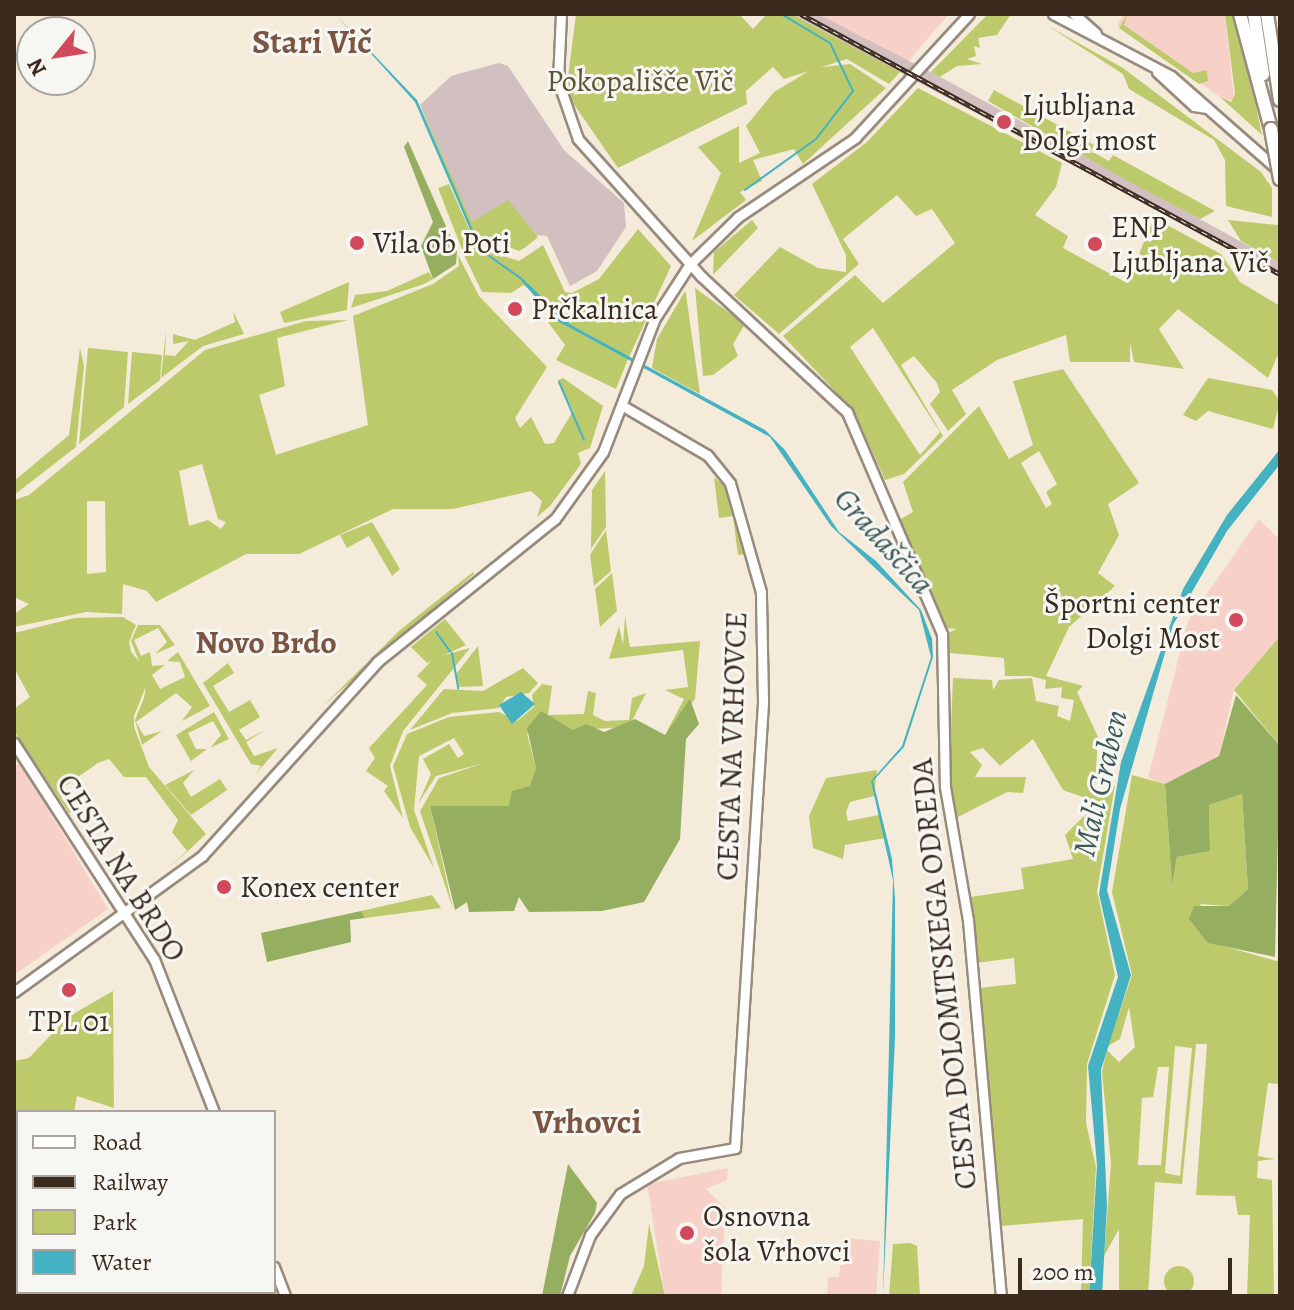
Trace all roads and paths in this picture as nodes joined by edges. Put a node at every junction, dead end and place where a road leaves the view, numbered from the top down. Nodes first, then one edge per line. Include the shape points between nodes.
1 (561, 14) edge
2 (1053, 14) edge
3 (1074, 14) edge
4 (1240, 14) edge
5 (1254, 14) edge
6 (1267, 14) edge
7 (967, 15) edge
8 (1098, 36) junction
9 (1280, 100) edge
10 (1265, 109) junction
11 (1279, 171) edge
12 (690, 264) junction
13 (623, 406) junction
14 (14, 743) edge
15 (126, 915) junction
16 (14, 992) edge
17 (213, 1110) edge
18 (276, 1272) edge
19 (285, 1296) edge
20 (567, 1296) edge
21 (1001, 1296) edge

1 - 12 street, CESTA DOLOMITSKEGA ODREDA via 557,75 575,134
2 - 8 street
3 - 8 street
4 - 10 highway
5 - 10 highway
6 - 9 highway
7 - 12 street via 855,138 738,217
8 - 11 street via 1207,108
10 - 11 highway, bridge
12 - 13 street via 655,318
12 - 21 street, CESTA DOLOMITSKEGA ODREDA via 847,412 944,640 945,787 968,920
13 - 15 street via 599,461 555,519 387,652 216,842
13 - 20 street, CESTA NA VRHOVCE via 723,471 761,592 763,701 735,1148 679,1158 620,1194 590,1235
14 - 15 street, CESTA NA BRDO
15 - 16 street
15 - 17 street, CESTA NA BRDO via 162,975
18 - 19 street

